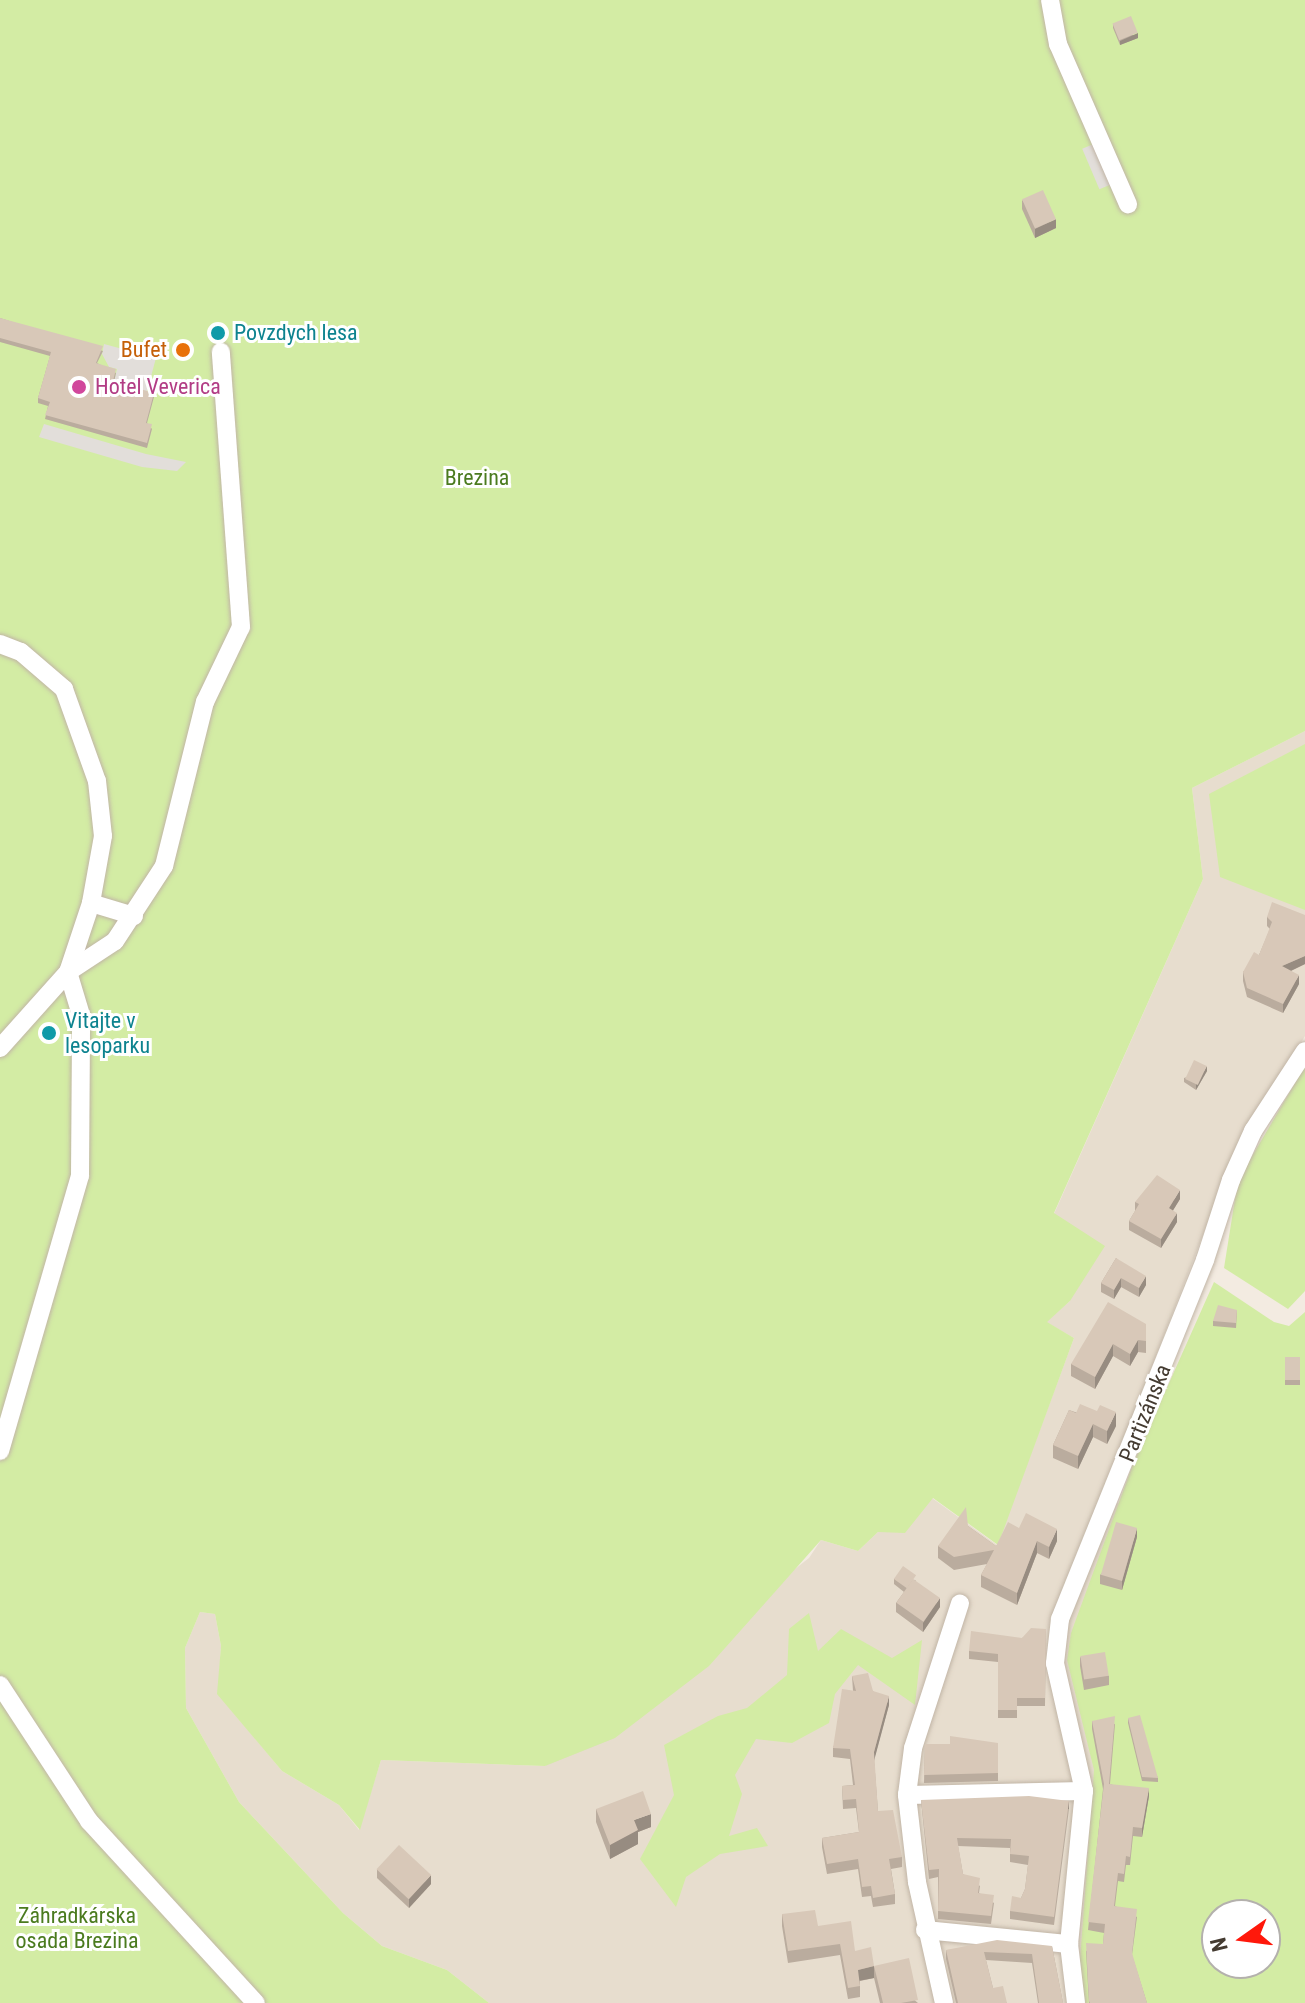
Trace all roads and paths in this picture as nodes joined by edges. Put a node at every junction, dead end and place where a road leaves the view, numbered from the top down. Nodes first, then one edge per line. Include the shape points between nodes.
1 (1050, 0) edge
2 (1128, 204) dead end
3 (221, 352) dead end
4 (0, 644) edge
5 (91, 903) junction
6 (134, 916) junction
7 (68, 972) junction
8 (0, 1048) edge
9 (1305, 1051) edge
10 (0, 1451) edge
11 (960, 1603) dead end
12 (0, 1685) edge
13 (1084, 1791) junction
14 (907, 1795) junction
15 (925, 1930) junction
16 (1069, 1944) junction
17 (256, 2003) edge
18 (944, 2003) edge
19 (1076, 2003) edge

1 - 2 street via 1058,44
3 - 6 street via 241,627 205,702 164,866
4 - 5 street via 48,673 64,689 78,721 97,781 103,836
5 - 6 street
5 - 7 street
6 - 7 street via 98,956
7 - 8 street
7 - 10 street via 81,1015 80,1176
9 - 13 street, Partizánska via 1253,1131 1231,1180 1205,1260 1060,1619 1055,1663
11 - 14 street via 913,1748
12 - 17 street via 89,1821
13 - 14 street
13 - 16 street, Partizánska
14 - 15 street
15 - 16 street
15 - 18 street
16 - 19 street, Partizánska

